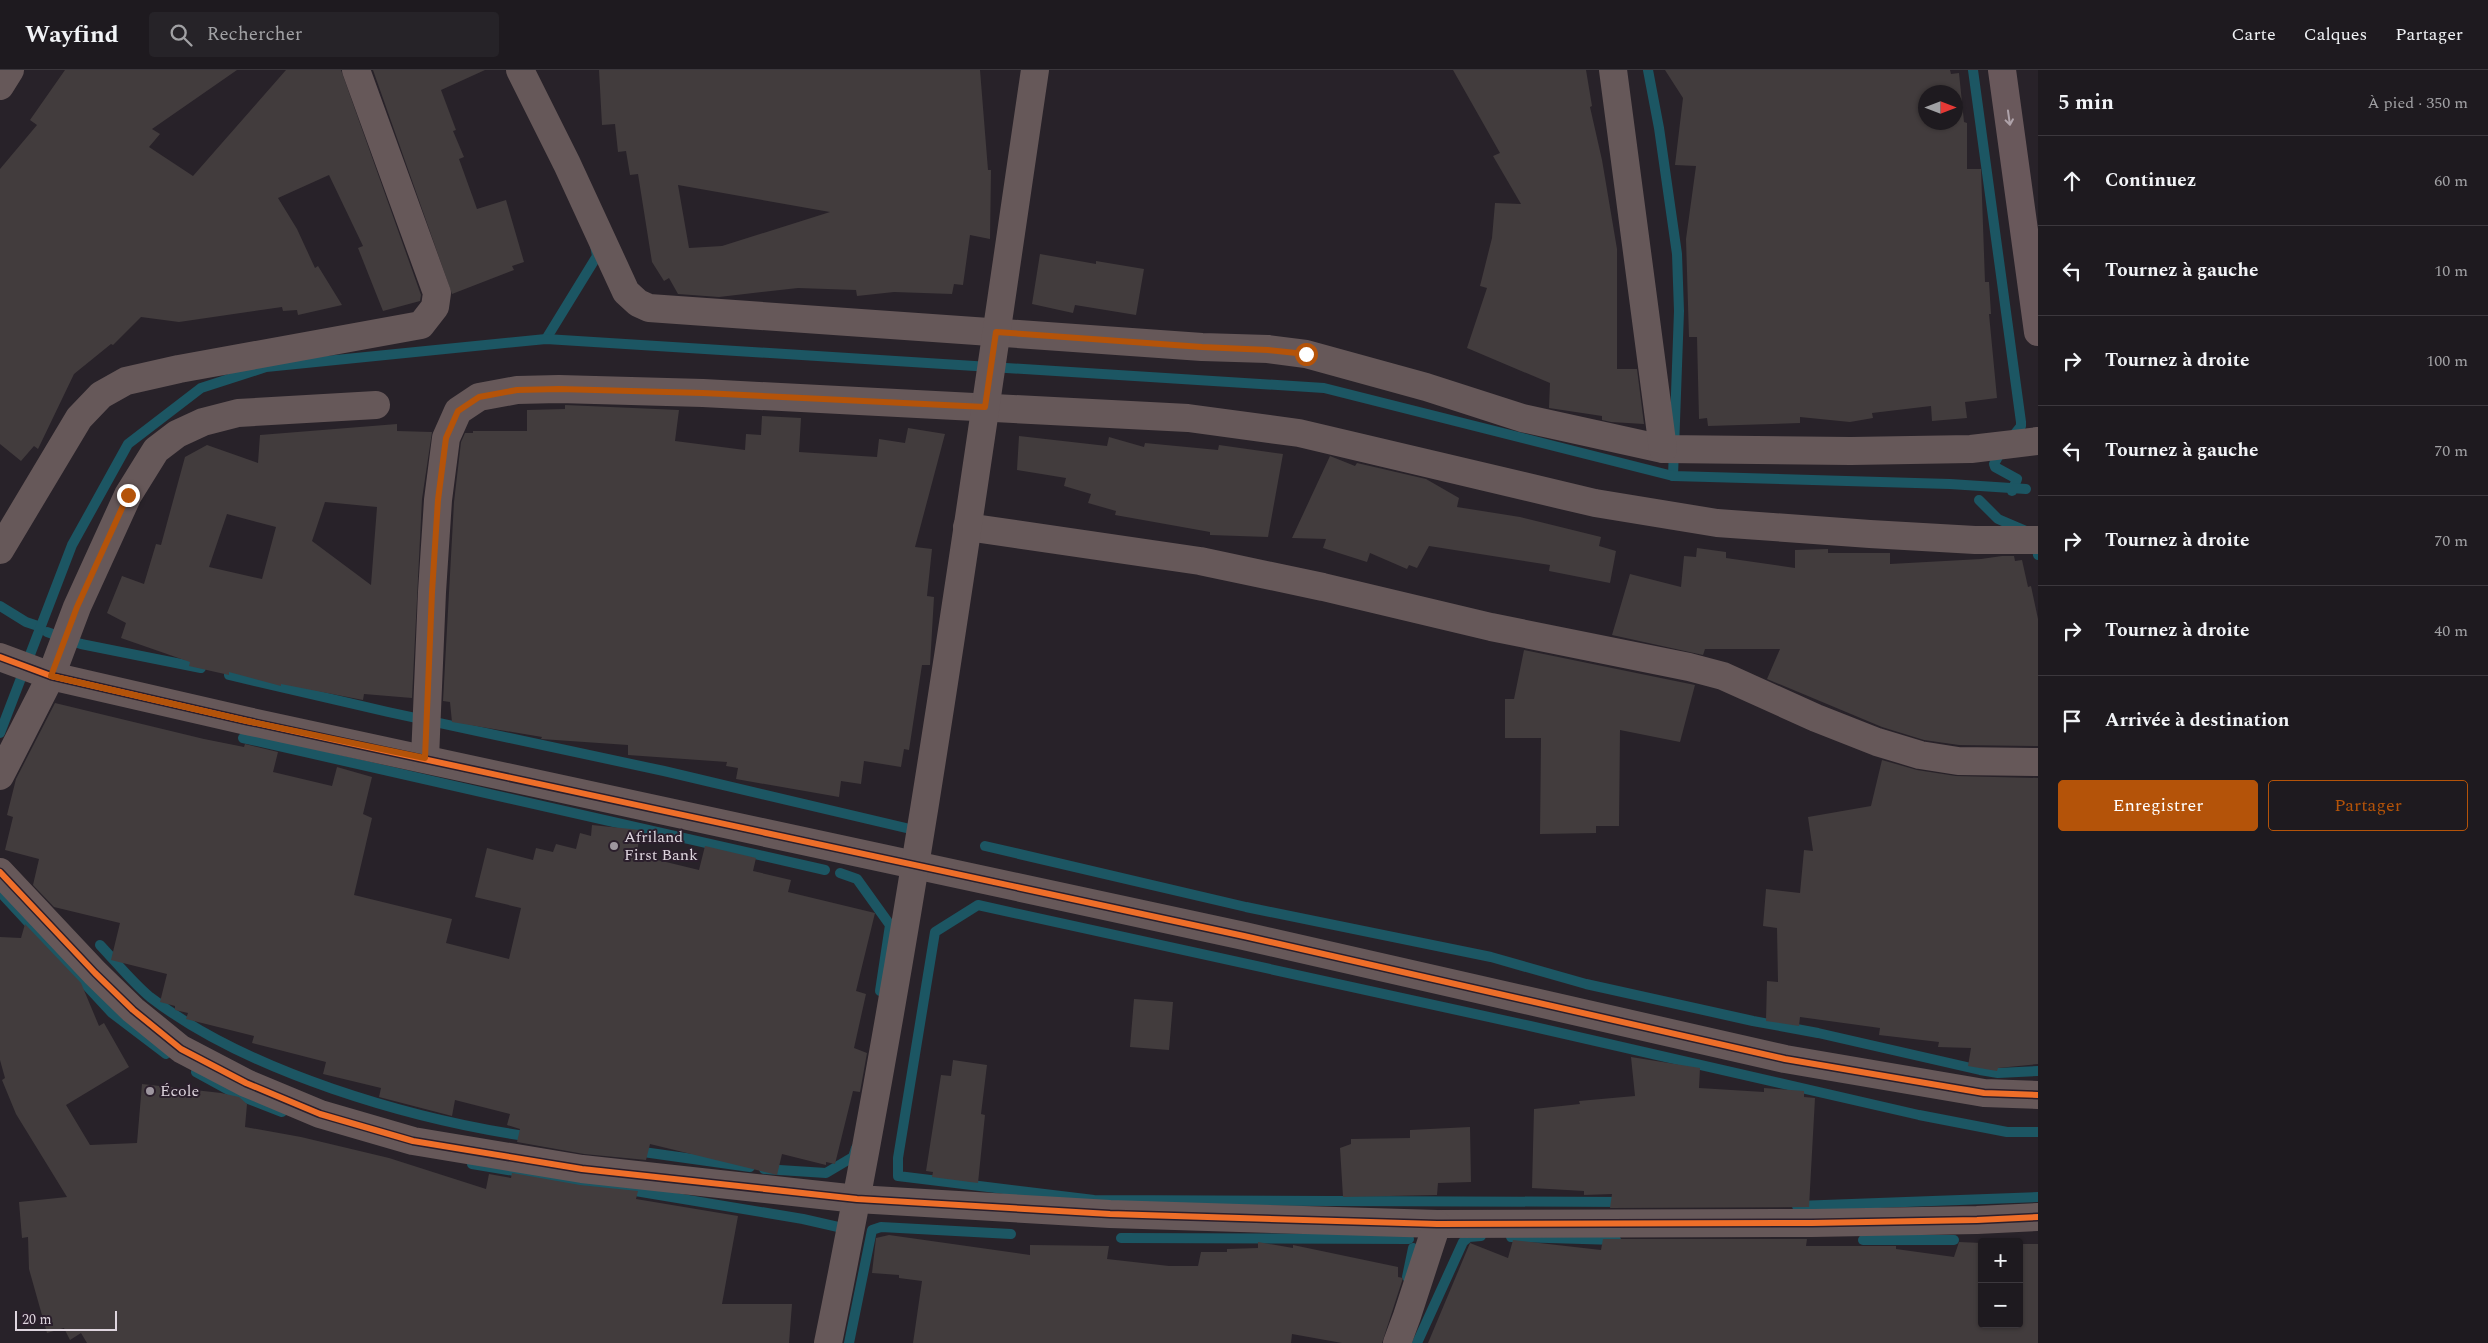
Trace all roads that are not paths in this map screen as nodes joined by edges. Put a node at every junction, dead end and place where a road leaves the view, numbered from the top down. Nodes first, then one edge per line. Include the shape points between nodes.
1 (10, 70) edge
2 (356, 70) edge
3 (520, 70) edge
4 (1035, 70) edge
5 (1613, 70) edge
6 (2002, 70) edge
7 (0, 86) edge
8 (996, 332) junction
9 (2038, 332) edge
10 (376, 404) dead end
11 (985, 407) junction
12 (2038, 441) edge
13 (1663, 449) junction
14 (967, 527) junction
15 (2038, 540) edge
16 (0, 550) edge
17 (0, 656) edge
18 (43, 674) junction
19 (425, 758) junction
20 (2038, 762) edge
21 (0, 776) edge
22 (916, 865) junction
23 (0, 872) edge
24 (2038, 1095) edge
25 (857, 1199) junction
26 (2038, 1217) edge
27 (1437, 1224) junction
28 (828, 1343) edge
29 (1396, 1343) edge

1 - 7 street
2 - 16 street via 437,293 430,316 421,325 126,381 101,395 79,418
3 - 8 street via 626,292 638,304 662,310
4 - 8 street
5 - 13 street
6 -> 9 main road
8 - 11 street
8 - 13 street via 1306,354 1522,418
10 - 18 street via 238,413 203,422 177,434 156,450 128,495
11 - 14 street
11 - 15 street via 1188,418 1300,433 1595,503 1717,523 1946,538
11 - 19 street via 559,389 517,390 479,397 458,411 446,438 438,500
12 - 13 street via 1962,449
14 - 20 street via 1210,563 1491,627 1689,667 1724,676 1816,718 1920,755 1958,761
14 - 22 street
17 - 18 street
18 - 19 street
18 - 21 street
19 - 22 street
22 - 24 street via 1784,1059 1984,1093
22 - 25 street
23 - 25 street via 133,1010 181,1049 246,1084 320,1114 412,1141 582,1169
25 - 27 street via 1110,1214
25 - 28 street
26 - 27 street via 1812,1223
27 - 29 street via 1408,1316

